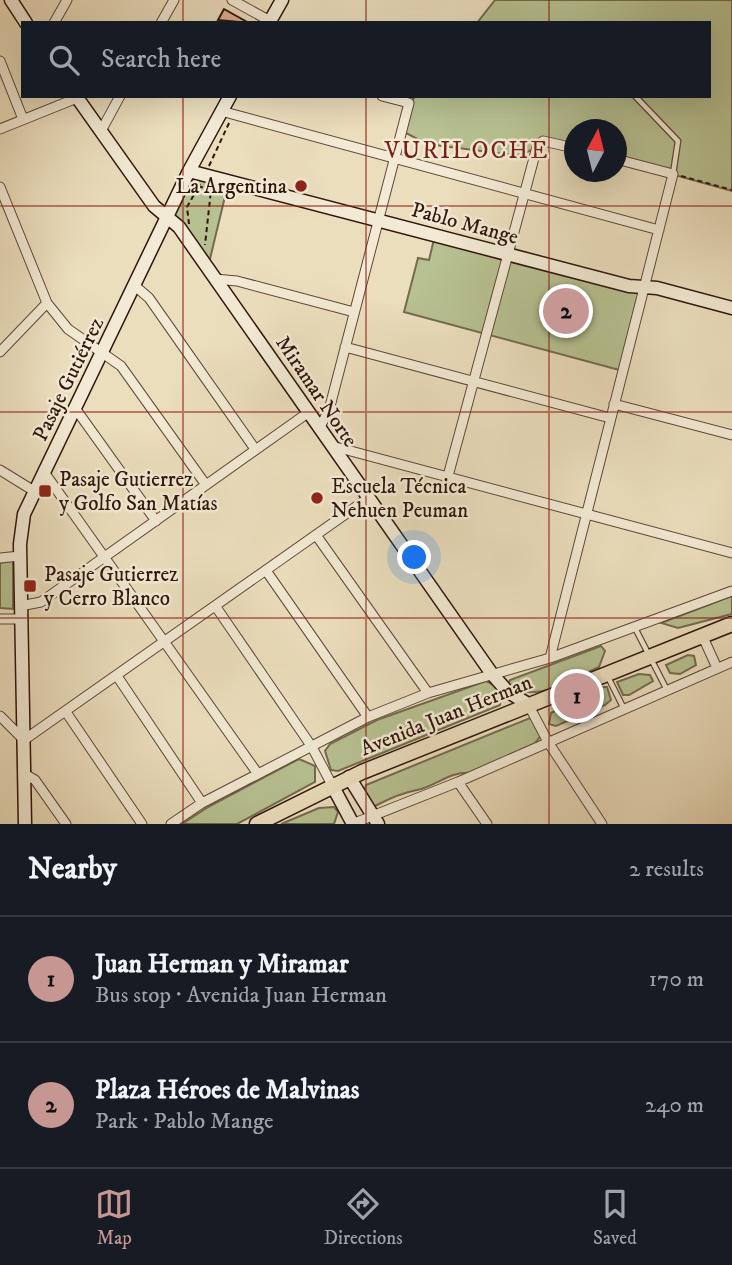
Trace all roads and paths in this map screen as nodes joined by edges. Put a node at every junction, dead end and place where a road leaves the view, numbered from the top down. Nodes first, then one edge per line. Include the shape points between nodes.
1 (67, 0) edge
2 (174, 0) edge
3 (232, 0) edge
4 (282, 0) edge
5 (13, 1) edge
6 (25, 21) edge
7 (55, 21) edge
8 (162, 21) edge
9 (268, 21) edge
10 (271, 21) edge
11 (0, 61) edge
12 (74, 98) edge
13 (77, 98) edge
14 (119, 98) edge
15 (230, 98) edge
16 (390, 98) edge
17 (637, 98) edge
18 (227, 113) junction
19 (23, 119) junction
20 (0, 129) edge
21 (101, 131) junction
22 (564, 145) edge
23 (395, 158) junction
24 (627, 162) edge
25 (189, 171) junction
26 (673, 174) junction
27 (201, 181) junction
28 (0, 187) edge
29 (732, 190) edge
30 (525, 194) junction
31 (167, 218) junction
32 (378, 220) junction
33 (190, 224) dead end
34 (659, 230) junction
35 (197, 236) dead end
36 (508, 254) junction
37 (215, 279) junction
38 (135, 286) junction
39 (645, 288) junction
40 (47, 303) junction
41 (732, 308) edge
42 (354, 312) junction
43 (345, 347) junction
44 (102, 351) junction
45 (0, 352) edge
46 (475, 382) junction
47 (614, 404) junction
48 (75, 408) junction
49 (309, 412) junction
50 (610, 418) junction
51 (320, 427) junction
52 (732, 435) edge
53 (332, 446) junction
54 (256, 449) junction
55 (0, 470) edge
56 (44, 472) junction
57 (448, 476) junction
58 (206, 485) junction
59 (34, 491) junction
60 (367, 499) junction
61 (584, 513) junction
62 (156, 521) junction
63 (316, 535) junction
64 (732, 553) edge
65 (20, 556) junction
66 (106, 557) junction
67 (0, 558) edge
68 (267, 572) junction
69 (732, 591) edge
70 (216, 607) junction
71 (20, 612) junction
72 (0, 619) edge
73 (732, 624) edge
74 (633, 626) junction
75 (702, 635) junction
76 (165, 642) junction
77 (650, 656) junction
78 (550, 658) junction
79 (732, 662) edge
80 (718, 668) junction
81 (607, 673) junction
82 (492, 674) junction
83 (117, 676) junction
84 (667, 690) junction
85 (428, 693) junction
86 (528, 704) junction
87 (624, 709) junction
88 (66, 712) junction
89 (0, 716) edge
90 (368, 717) junction
91 (24, 740) junction
92 (548, 742) junction
93 (312, 747) junction
94 (25, 774) junction
95 (258, 774) junction
96 (349, 777) junction
97 (458, 782) junction
98 (332, 785) junction
99 (202, 803) junction
100 (376, 821) edge
101 (25, 824) edge
102 (66, 824) edge
103 (142, 824) edge
104 (171, 824) edge
105 (257, 824) edge
106 (353, 824) edge
107 (487, 824) edge
108 (602, 824) edge

1 - 7 street
2 - 8 street
3 - 9 street
4 - 10 street
5 - 6 street
11 - 19 street
12 - 19 street
13 - 21 street, Miramar Norte
14 - 21 street
15 - 18 street, Pasaje Gutiérrez
16 - 23 street via 409,103
17 - 26 lane via 678,141
18 - 23 street
18 - 25 street, Pasaje Gutiérrez
18 - 27 path
19 - 20 street
21 - 31 street, Miramar Norte
22 - 30 street via 539,143
23 - 30 street
23 - 32 street
24 - 26 street
25 - 27 street, Pablo Mange
25 - 31 street, Pasaje Gutiérrez
26 - 29 path
26 - 34 street
27 - 32 street, Pablo Mange
27 - 33 path via 187,207
27 - 35 path via 211,190 205,247
28 - 40 street
30 - 34 street
30 - 36 street
31 - 37 street, Miramar Norte via 179,227
31 - 38 street, Pasaje Gutiérrez
32 - 36 street, Pablo Mange
32 - 42 street
34 - 39 street
36 - 39 street, Pablo Mange
36 - 46 street
37 - 42 street
37 - 49 street, Miramar Norte
38 - 44 street, Pasaje Gutiérrez
38 - 54 street via 149,298
39 - 41 street, Pablo Mange
39 - 47 street
40 - 44 street via 68,329
40 - 45 street
42 - 43 street
43 - 46 street
43 - 51 street via 330,410
44 - 48 street, Pasaje Gutiérrez
44 - 58 street via 121,366
46 - 50 street
46 - 57 street
47 - 50 street
47 - 52 street
48 - 56 street, Pasaje Gutiérrez
48 - 62 street
49 - 51 street, Miramar Norte
49 - 54 street
50 - 61 street
51 - 53 street, Miramar Norte
53 - 57 street
53 - 60 street, Miramar Norte
54 - 58 street
55 - 59 street
56 - 59 street, Pasaje Gutiérrez
56 - 66 street
57 - 61 street
58 - 62 street
59 - 65 street, Pasaje Gutiérrez via 21,526
60 - 63 street
60 - 82 street, Miramar Norte
61 - 64 street
61 - 78 street
62 - 66 street
63 - 68 street
63 - 85 street
65 - 67 street
65 - 71 street, Pasaje Gutiérrez
66 - 71 street
66 - 76 street
68 - 70 street
68 - 90 street
69 - 74 street
70 - 76 street
70 - 93 street
71 - 72 street
71 - 91 street, Pasaje Gutiérrez
73 - 75 main road, Avenida Juan Herman
74 - 77 lane
74 - 78 street
75 - 77 main road, Avenida Juan Herman
75 - 80 street
76 - 83 street
76 - 95 street
77 - 81 main road, Avenida Juan Herman
77 - 84 lane
78 - 82 street
79 - 80 street
80 - 84 street
81 - 86 main road, Avenida Juan Herman
81 - 87 lane
82 - 85 street
82 - 86 street, Miramar Norte
83 - 88 street
83 - 99 street
84 - 87 street
85 - 90 street
86 - 92 street
86 - 96 main road, Avenida Juan Herman
87 - 92 street
88 - 91 street
88 - 103 street
89 - 91 street
90 - 93 street
91 - 94 street, Pasaje Gutiérrez
92 - 97 street
92 - 108 street
93 - 95 street
93 - 98 street
94 - 101 street, Pasaje Gutiérrez
94 - 102 street via 35,780
95 - 99 street
96 - 98 main road, Avenida Juan Herman
96 - 100 street
97 - 100 street
97 - 107 street
98 - 105 main road, Avenida Juan Herman
98 - 106 street
99 - 104 street
100 - 106 street

